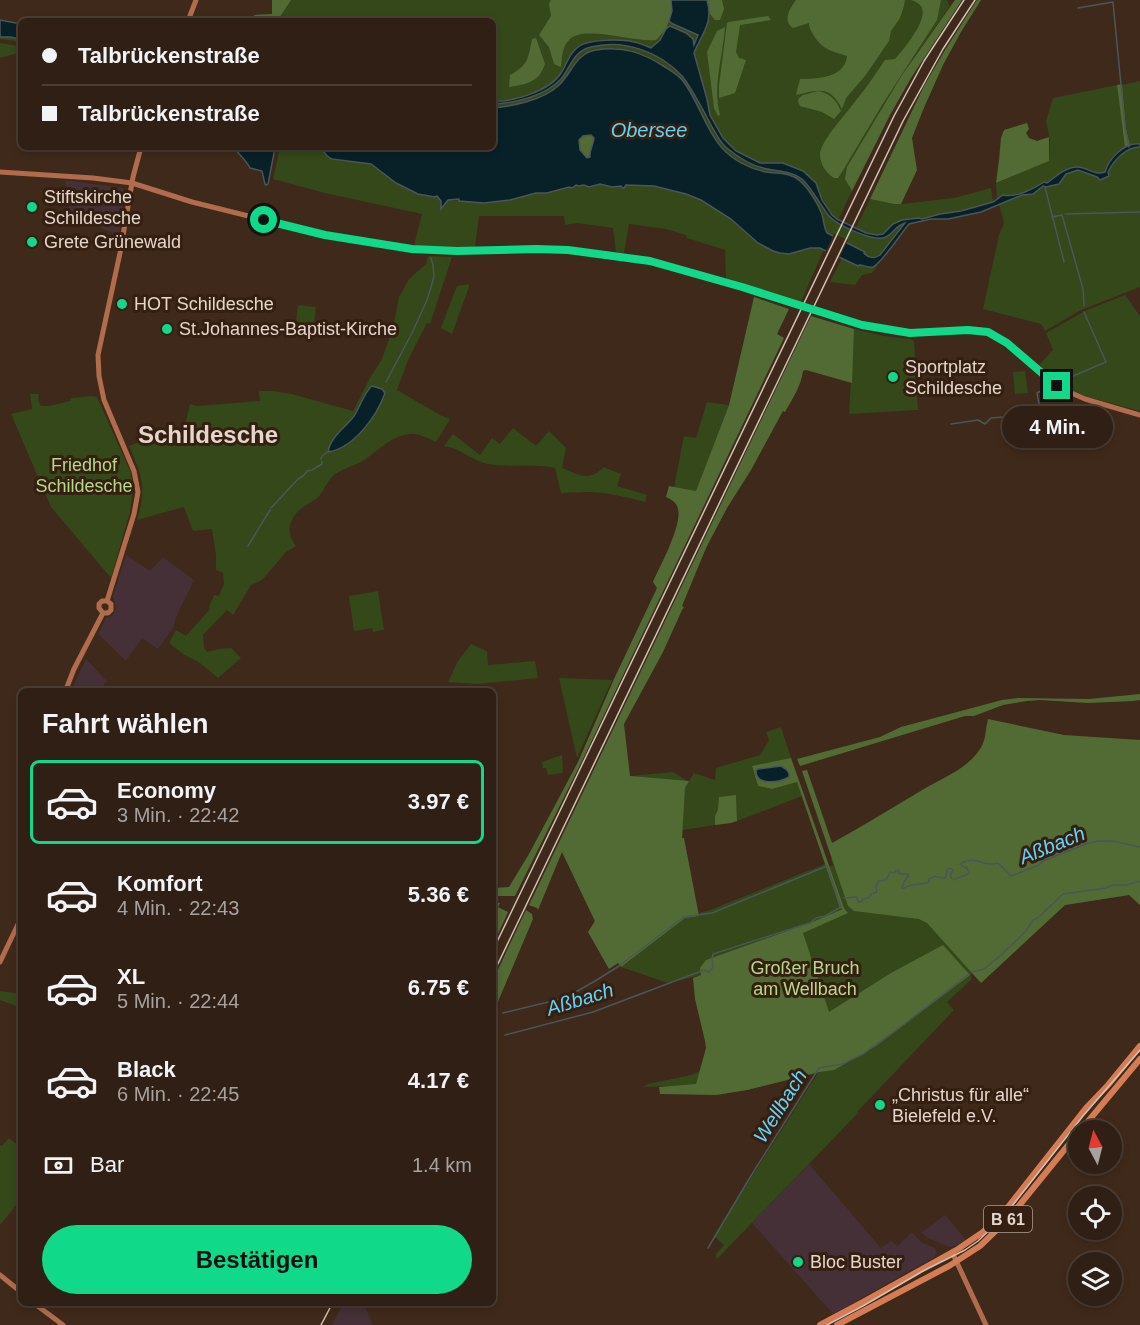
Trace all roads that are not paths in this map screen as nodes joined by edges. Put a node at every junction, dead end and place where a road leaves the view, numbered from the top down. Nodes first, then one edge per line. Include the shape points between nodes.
1 (196, 0) edge
2 (189, 18) edge
3 (140, 150) edge
4 (0, 172) edge
5 (132, 183) junction
6 (1140, 415) edge
7 (67, 688) edge
8 (18, 925) edge
9 (0, 962) edge
10 (1140, 1046) edge
11 (1140, 1059) edge
12 (1086, 1108) junction
13 (1091, 1117) junction
14 (1089, 1120) edge
15 (1068, 1146) edge
16 (952, 1252) junction
17 (957, 1261) junction
18 (0, 1275) edge
19 (18, 1290) edge
20 (38, 1306) edge
21 (63, 1325) edge
22 (820, 1325) edge
23 (837, 1325) edge
24 (986, 1325) edge

1 - 2 main road
3 - 5 main road
4 - 5 main road
5 - 6 main road via 202,205 360,241 421,250 557,250 650,261 882,329 910,333 988,332 1062,389
5 - 7 main road via 98,367 104,400 134,471 138,492 107,601 99,604 103,613
8 - 9 main road
10 - 12 main road, B 61
11 - 13 main road, B 61
12 - 13 main road
12 - 16 main road, B 61 via 1004,1212 976,1238
13 - 14 main road, B 61
15 - 17 main road, B 61 via 1009,1218 980,1246
16 - 17 main road
16 - 22 main road, B 61
17 - 23 main road, B 61
17 - 24 main road
18 - 19 main road
20 - 21 main road

